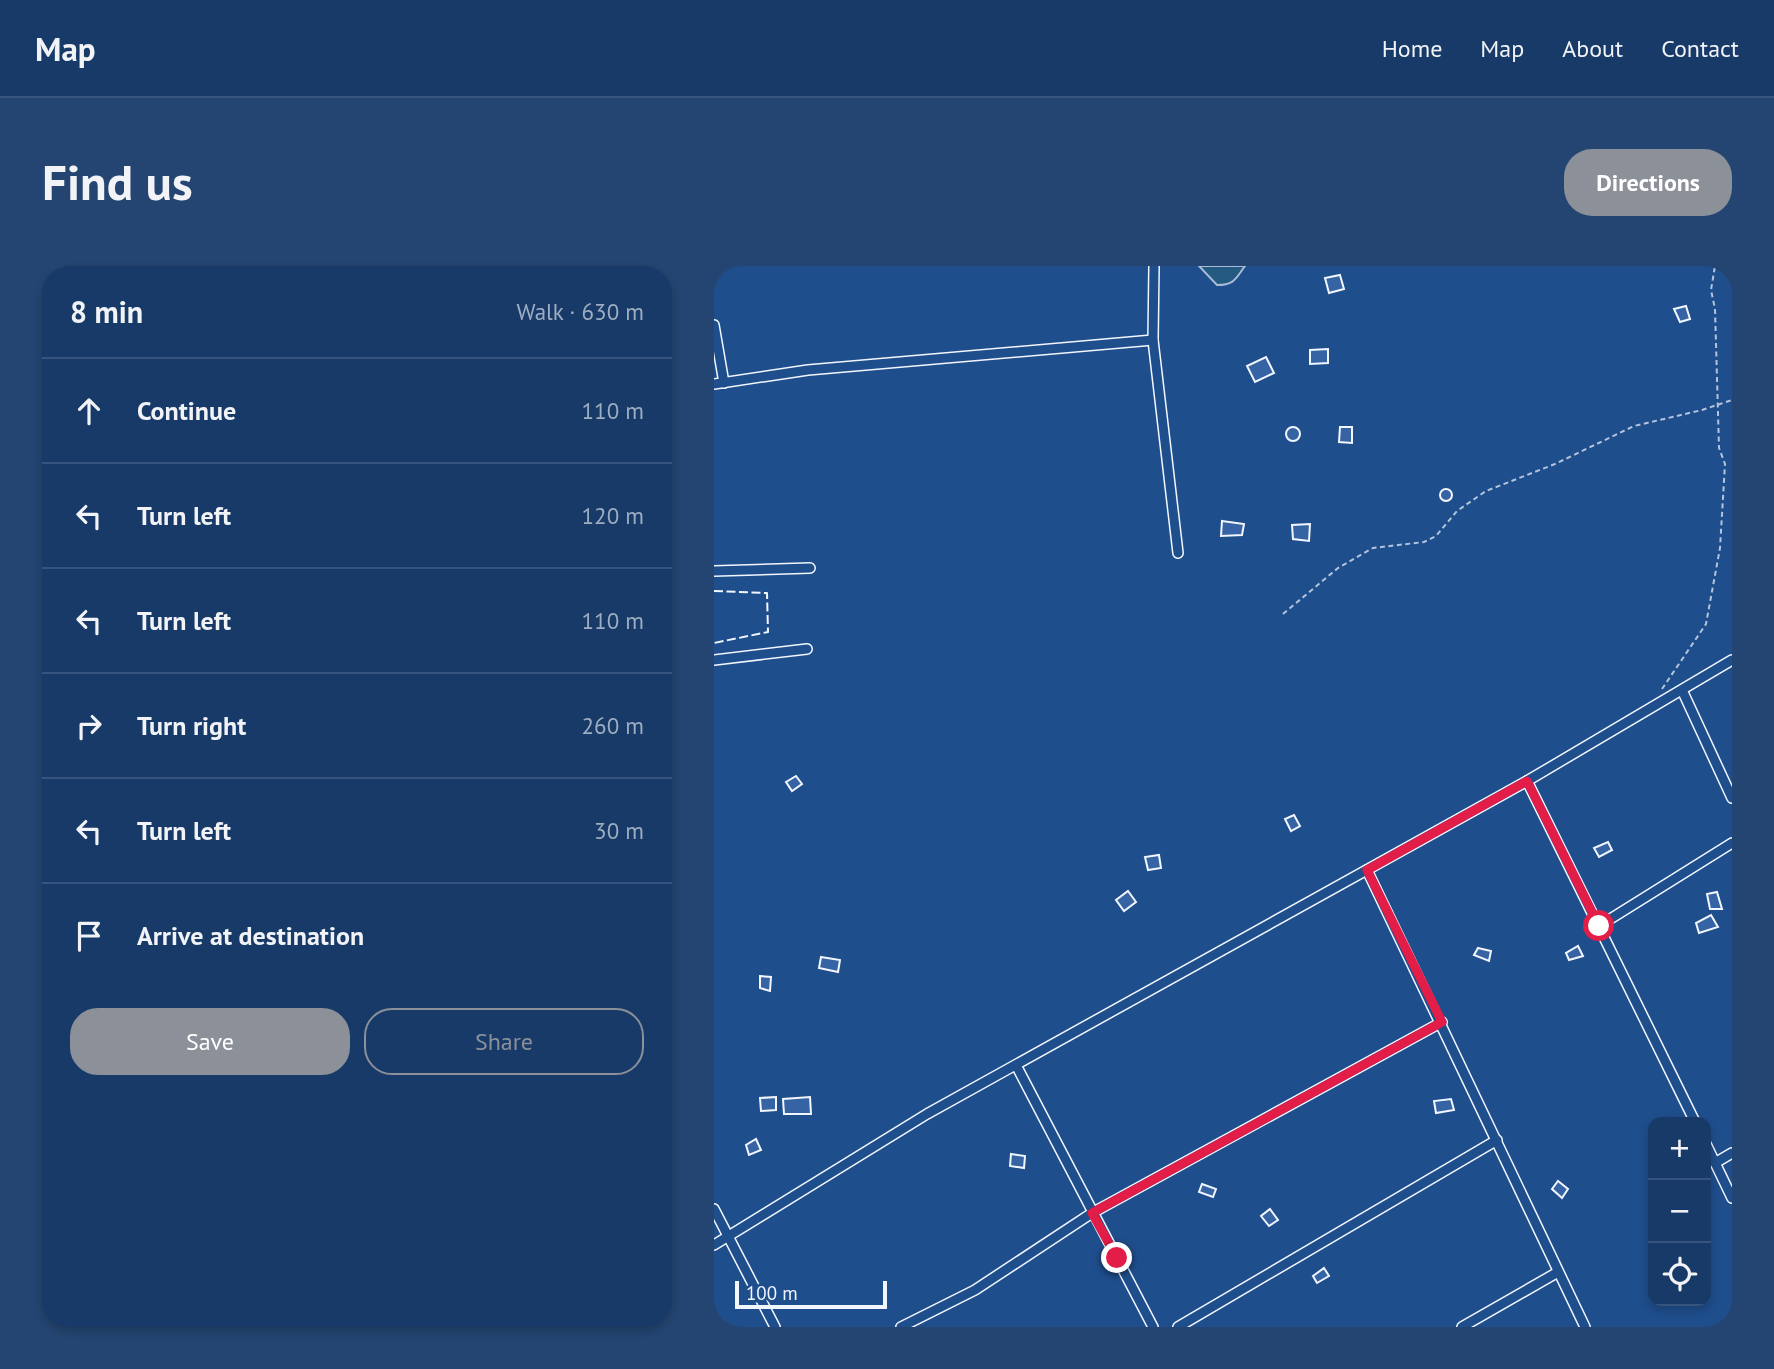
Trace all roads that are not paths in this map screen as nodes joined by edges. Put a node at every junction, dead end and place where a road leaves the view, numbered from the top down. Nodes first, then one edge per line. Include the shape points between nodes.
1 (1154, 266) edge
2 (714, 326) edge
3 (1153, 340) junction
4 (719, 384) edge
5 (1178, 553) dead end
6 (810, 568) dead end
7 (714, 571) edge
8 (807, 649) dead end
9 (714, 660) edge
10 (1732, 660) edge
11 (1682, 690) junction
12 (1527, 781) junction
13 (1732, 797) edge
14 (1732, 843) edge
15 (1367, 870) junction
16 (1599, 926) junction
17 (1442, 1022) junction
18 (1016, 1065) junction
19 (1693, 1117) edge
20 (1497, 1140) junction
21 (1732, 1153) edge
22 (1711, 1155) edge
23 (1715, 1163) junction
24 (1732, 1198) edge
25 (714, 1209) edge
26 (1092, 1213) junction
27 (730, 1235) junction
28 (714, 1245) edge
29 (1558, 1272) junction
30 (775, 1327) edge
31 (901, 1327) edge
32 (1153, 1327) edge
33 (1178, 1327) edge
34 (1462, 1327) edge
35 (1585, 1327) edge

1 - 3 street
2 - 4 street
3 - 4 street via 808,370
3 - 5 street
6 - 7 street
8 - 9 street
10 - 11 street
11 - 12 street
11 - 13 street
12 - 15 street
12 - 16 street
14 - 16 street
15 - 17 street
15 - 18 street
16 - 19 street
17 - 20 street
17 - 26 street
18 - 26 street
18 - 27 street
20 - 29 street
20 - 33 street
21 - 23 street
22 - 23 street
23 - 24 street
25 - 27 street
26 - 31 street via 975,1290
26 - 32 street
27 - 28 street
27 - 30 street
29 - 34 street
29 - 35 street

